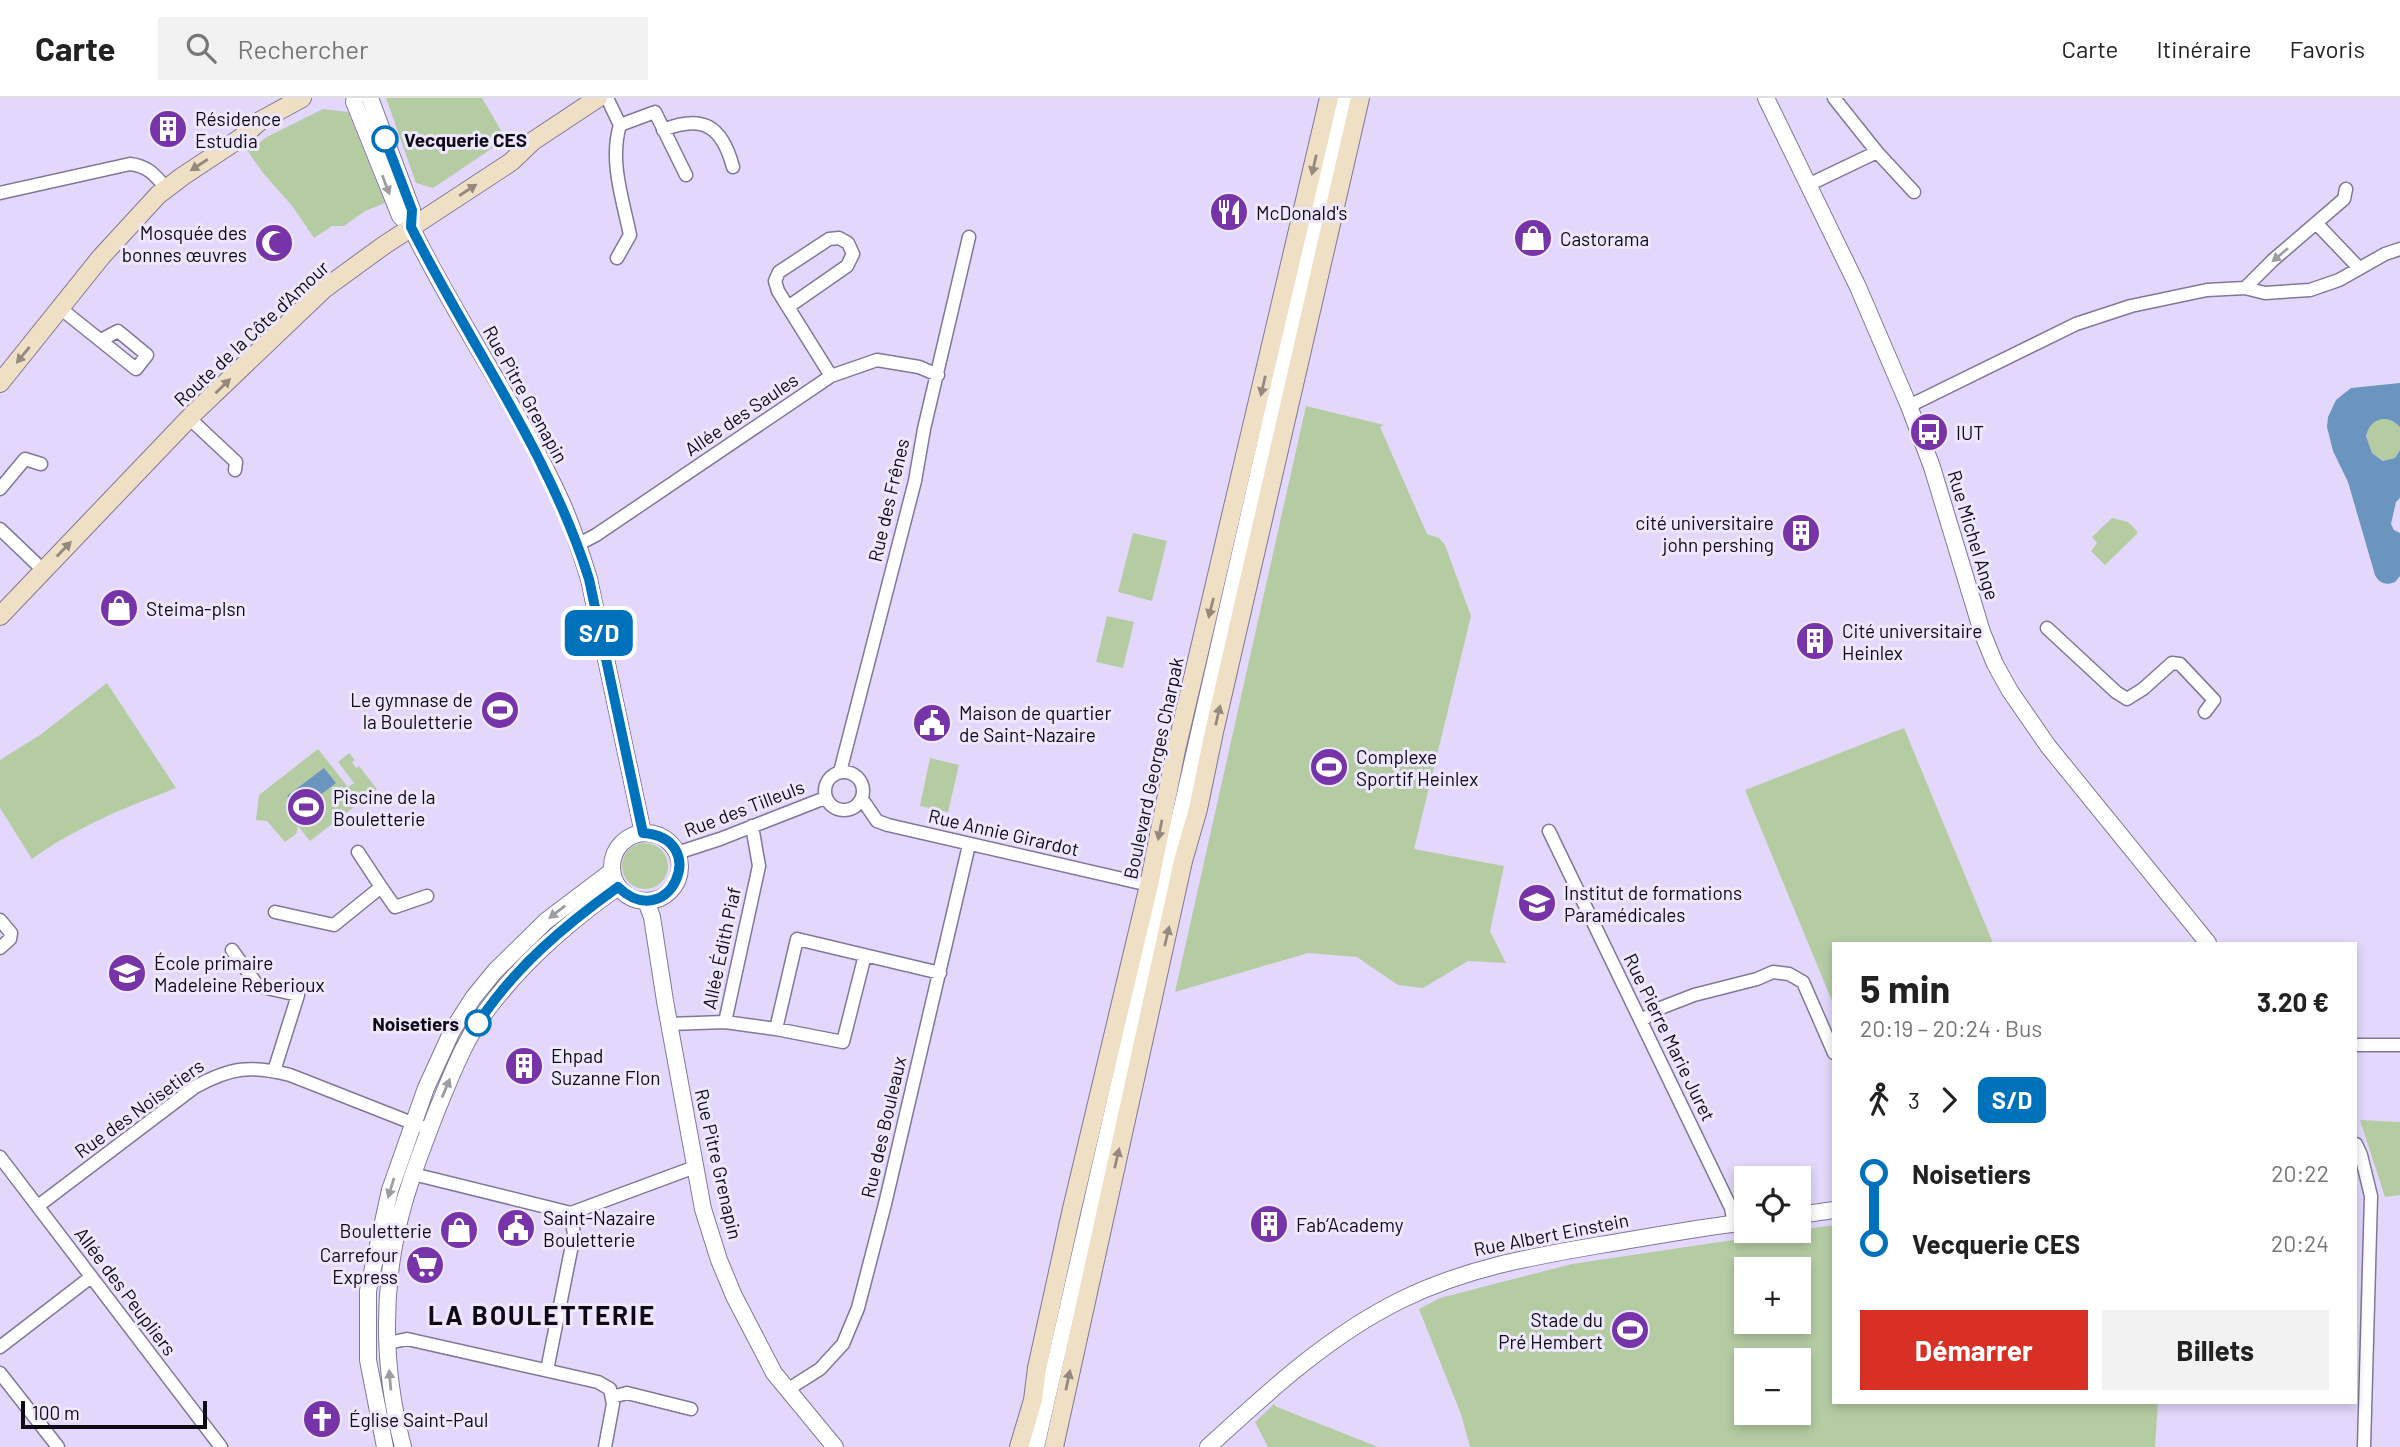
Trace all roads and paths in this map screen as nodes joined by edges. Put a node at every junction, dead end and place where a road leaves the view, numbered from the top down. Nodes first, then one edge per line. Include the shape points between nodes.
1 (302, 98) edge
2 (355, 98) edge
3 (370, 98) edge
4 (598, 98) edge
5 (607, 98) edge
6 (1329, 98) edge
7 (1344, 98) edge
8 (1360, 98) edge
9 (1766, 98) edge
10 (1834, 98) edge
11 (620, 125) junction
12 (663, 130) junction
13 (1877, 152) junction
14 (733, 167) dead end
15 (686, 175) dead end
16 (1808, 185) junction
17 (166, 188) junction
18 (2346, 189) dead end
19 (1914, 192) dead end
20 (0, 193) edge
21 (2317, 224) junction
22 (411, 227) junction
23 (969, 237) dead end
24 (2400, 249) edge
25 (618, 258) dead end
26 (2359, 268) junction
27 (2245, 288) junction
28 (788, 306) junction
29 (60, 308) junction
30 (101, 340) dead end
31 (937, 374) junction
32 (831, 376) junction
33 (0, 383) edge
34 (1909, 406) junction
35 (189, 418) junction
36 (40, 464) dead end
37 (235, 470) dead end
38 (0, 489) edge
39 (0, 529) edge
40 (579, 544) junction
41 (44, 571) junction
42 (0, 616) edge
43 (2047, 628) dead end
44 (2205, 712) dead end
45 (840, 772) junction
46 (825, 798) junction
47 (862, 799) junction
48 (752, 827) junction
49 (1549, 831) dead end
50 (643, 833) junction
51 (969, 845) junction
52 (358, 852) dead end
53 (677, 853) junction
54 (612, 871) junction
55 (1149, 885) junction
56 (381, 887) junction
57 (618, 887) junction
58 (427, 896) dead end
59 (646, 901) junction
60 (275, 912) dead end
61 (0, 920) edge
62 (2207, 942) edge
63 (0, 948) edge
64 (232, 950) dead end
65 (865, 955) junction
66 (940, 974) junction
67 (1641, 1021) junction
68 (724, 1022) junction
69 (669, 1024) junction
70 (776, 1029) junction
71 (2357, 1045) edge
72 (2400, 1045) edge
73 (1832, 1048) edge
74 (274, 1071) junction
75 (413, 1123) junction
76 (430, 1130) junction
77 (2357, 1146) edge
78 (0, 1157) edge
79 (695, 1167) junction
80 (413, 1174) junction
81 (38, 1206) junction
82 (1832, 1210) edge
83 (571, 1213) junction
84 (1734, 1213) edge
85 (1811, 1213) edge
86 (1734, 1224) edge
87 (91, 1277) junction
88 (388, 1343) junction
89 (0, 1347) edge
90 (547, 1370) junction
91 (0, 1373) edge
92 (787, 1391) junction
93 (612, 1397) junction
94 (691, 1409) dead end
95 (58, 1447) edge
96 (220, 1447) edge
97 (385, 1447) edge
98 (402, 1447) edge
99 (605, 1447) edge
100 (835, 1447) edge
101 (1019, 1447) edge
102 (1036, 1447) edge
103 (1054, 1447) edge
104 (1208, 1447) edge
105 (2364, 1447) edge

1 -> 17 main road via 260,121
2 -> 22 street, Rue Pitre Grenapin via 400,216
3 - 22 street, Rue Pitre Grenapin via 412,210
22 -> 4 main road, Route de la Côte d'Amour
5 - 11 street
6 -> 55 main road, Boulevard Georges Charpak via 1176,750
7 - 102 street
103 -> 8 main road via 1183,861
9 - 16 street, Rue Michel Ange
10 - 13 street
11 - 12 street via 654,112
11 - 25 street via 616,170 630,235
12 - 14 street via 699,122 714,130 728,149
12 - 15 street
13 - 16 street
13 - 19 street
16 - 34 street, Rue Michel Ange
17 - 20 street via 151,170 130,164
17 - 29 main road via 118,237
18 - 21 street via 2344,199
21 - 26 street
21 -> 27 street
35 -> 22 main road, Route de la Côte d'Amour via 324,289
22 - 40 street, Rue Pitre Grenapin via 532,442
23 - 31 street, Rue des Frênes
24 - 26 street
26 - 27 street via 2310,290 2265,293
27 - 34 street via 2207,290 2131,306 2076,324
28 - 28 street via 775,281 779,272 829,239 848,243 853,254 848,266
28 - 32 street
29 - 30 street
29 -> 33 main road
31 - 32 street, Allée des Saules via 877,359
31 - 45 street, Rue des Frênes via 915,481
32 - 40 street, Allée des Saules
34 - 62 street, Rue Michel Ange via 1982,632 1999,671 2048,746
35 - 37 street via 236,462
41 -> 35 main road, Route de la Côte d'Amour
36 - 38 street via 25,459
39 - 41 street
40 - 50 street, Rue Pitre Grenapin
41 - 42 main road, Route de la Côte d'Amour
43 - 44 street via 2127,699 2172,663 2180,664 2214,700
45 - 46 street via 829,778
45 - 47 street via 852,773 860,780
46 - 47 street via 842,810 855,807
46 - 48 street, Rue des Tilleuls
47 - 51 street, Rue Annie Girardot via 877,821
48 - 53 street, Rue des Tilleuls
48 - 68 street, Allée Édith Piaf via 759,866
49 - 67 street, Rue Pierre Marie Juret
50 - 53 street via 663,838
50 - 54 street via 616,850
51 - 55 street, Rue Annie Girardot
51 - 66 street, Rue des Bouleaux
52 - 56 street
53 - 59 street via 679,875 674,885 667,894
54 - 57 street
54 -> 75 street via 546,921 495,971 453,1031
55 - 101 main road, Boulevard Georges Charpak
56 - 58 street via 395,907
56 - 60 street via 334,925
57 - 59 street via 636,900
76 -> 57 street via 468,1039 488,1008 556,934
59 - 69 street, Rue Pitre Grenapin
61 - 63 street via 10,933
64 - 74 street via 258,986 298,995
65 - 66 street
65 - 70 street via 844,1042
65 - 70 street via 797,939
66 - 92 street, Rue des Bouleaux via 858,1308 843,1345 820,1369
67 - 73 street via 1694,995 1773,972 1789,974 1804,982
67 - 84 street, Rue Pierre Marie Juret
68 - 69 street, Allée Édith Piaf
68 - 70 street
69 - 79 street, Rue Pitre Grenapin
71 - 72 street
74 - 75 street, Rue des Noisetiers
74 - 81 street, Rue des Noisetiers via 243,1068 222,1072 195,1087
75 - 76 street, Rue des Noisetiers
75 -> 97 street via 390,1191 368,1291 368,1360
76 - 80 street
77 - 105 street via 2371,1196
78 - 81 street, Allée des Peupliers
79 - 83 street
79 - 92 street, Rue Pitre Grenapin via 703,1209 733,1296
80 - 83 street
80 - 88 street via 394,1245 387,1295
81 - 87 street, Allée des Peupliers
82 - 85 street
83 - 90 street via 574,1235
86 - 104 street, Rue Albert Einstein via 1515,1259 1427,1288 1368,1318 1298,1365
87 - 89 street
87 - 96 street, Allée des Peupliers
88 - 90 street via 407,1339
98 -> 88 street
90 - 93 street via 598,1382 610,1389
91 - 95 street
92 - 100 street, Rue Pitre Grenapin
93 - 94 street via 627,1393
93 - 99 street

